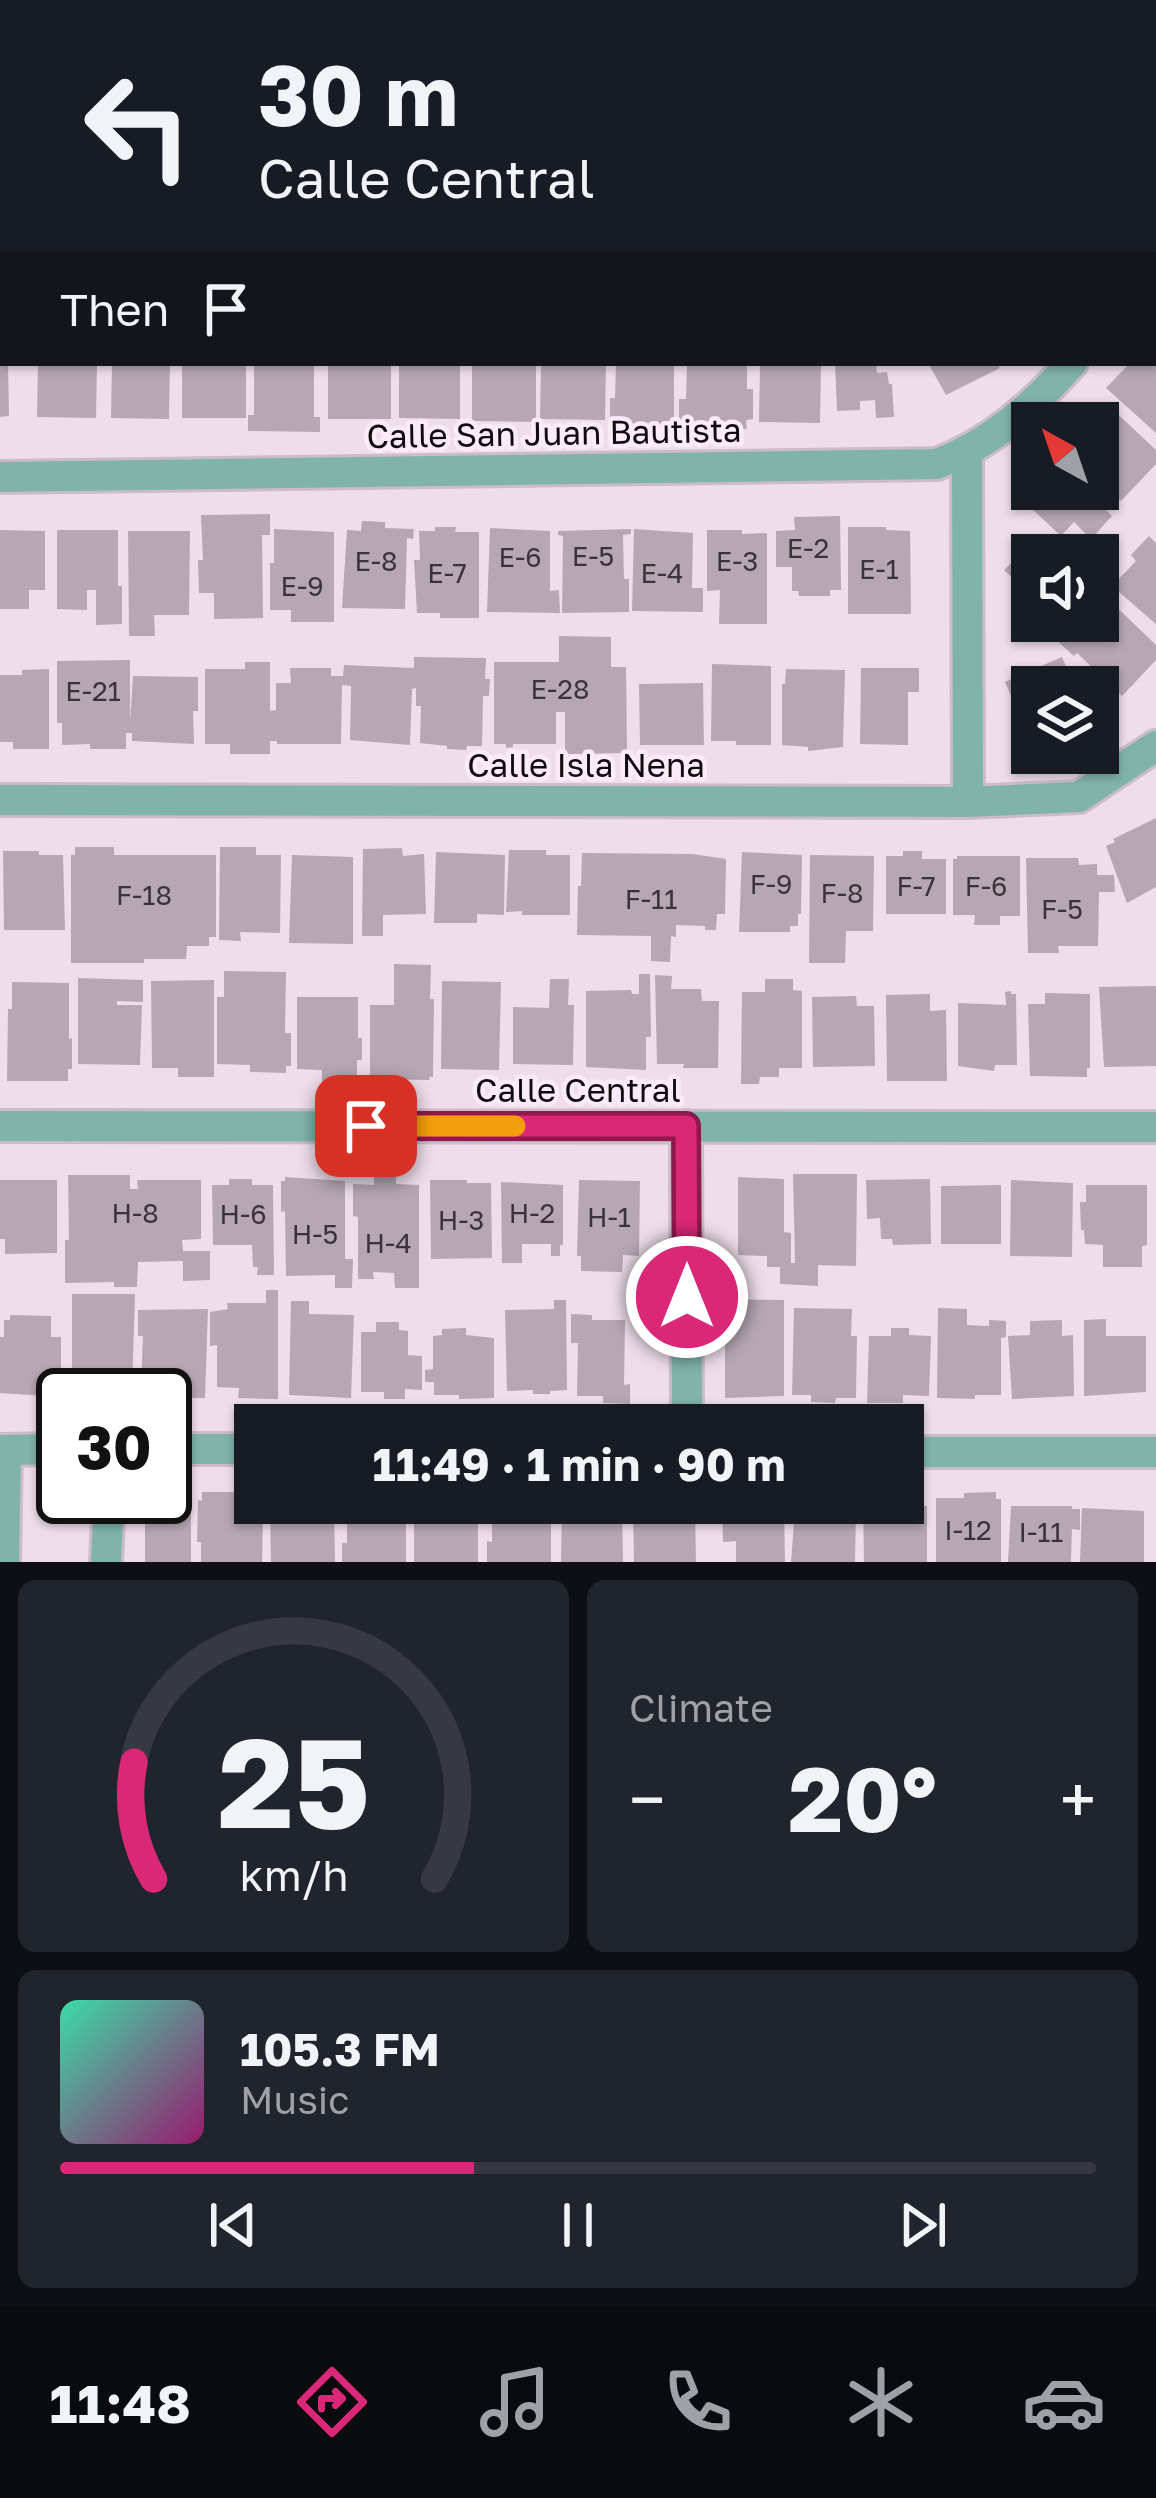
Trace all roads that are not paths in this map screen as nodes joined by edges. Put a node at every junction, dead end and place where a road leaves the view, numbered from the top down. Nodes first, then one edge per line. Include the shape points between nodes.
1 (1069, 366) edge
2 (967, 453) junction
3 (0, 477) edge
4 (1156, 746) edge
5 (0, 800) edge
6 (968, 802) junction
7 (0, 1126) edge
8 (686, 1126) junction
9 (1156, 1127) edge
10 (687, 1404) edge
11 (36, 1449) edge
12 (192, 1449) edge
13 (234, 1449) edge
14 (3, 1450) edge
15 (924, 1452) edge
16 (1156, 1453) edge
17 (108, 1524) edge
18 (4, 1562) edge
19 (106, 1562) edge

1 - 2 street, Calle San Juan Bautista
2 - 3 street, Calle San Juan Bautista via 937,464
2 - 6 street
4 - 6 street, Calle Isla Nena via 1079,797
5 - 6 street, Calle Isla Nena
7 - 8 street, Calle Central
8 - 9 street, Calle Central
8 - 10 street
11 - 14 street
12 - 13 street
14 - 18 street
15 - 16 street
17 - 19 street

